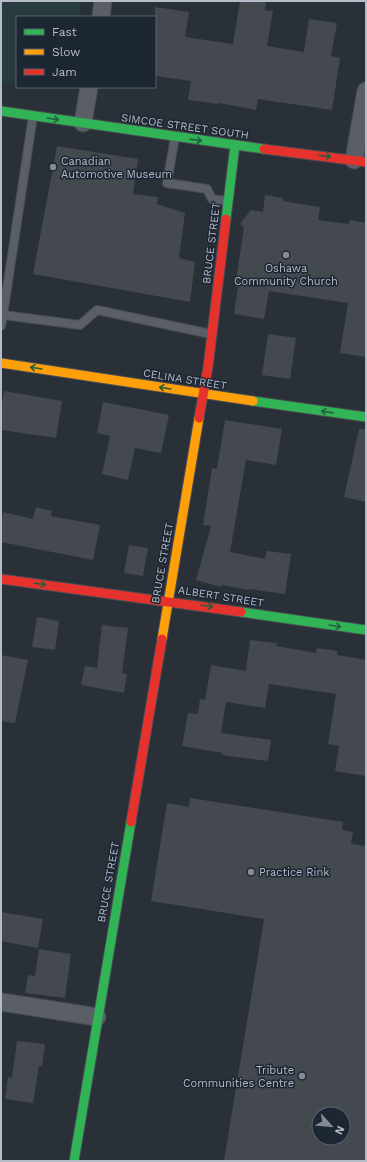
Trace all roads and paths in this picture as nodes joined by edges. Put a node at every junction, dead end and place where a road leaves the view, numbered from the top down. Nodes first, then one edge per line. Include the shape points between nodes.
1 (103, 1) edge
2 (101, 16) edge
3 (89, 88) edge
4 (366, 91) edge
5 (1, 111) edge
6 (33, 116) junction
7 (83, 123) junction
8 (175, 137) junction
9 (236, 145) junction
10 (360, 161) edge
11 (228, 201) junction
12 (3, 315) junction
13 (1, 326) edge
14 (212, 334) junction
15 (1, 362) edge
16 (203, 394) junction
17 (366, 417) edge
18 (1, 579) edge
19 (168, 601) junction
20 (366, 630) edge
21 (1, 1002) edge
22 (97, 1018) junction
23 (74, 1161) edge

1 - 2 street
3 - 7 street
4 - 10 street
5 - 6 street, SIMCOE STREET SOUTH
6 -> 7 street, SIMCOE STREET SOUTH
6 - 12 lane
7 - 8 street, SIMCOE STREET SOUTH
8 -> 9 street, SIMCOE STREET SOUTH
8 - 11 lane via 168,183 207,189 212,199
9 -> 10 street, SIMCOE STREET SOUTH
9 - 11 street, BRUCE STREET
11 - 14 street, BRUCE STREET
12 - 13 lane
12 - 14 lane via 80,325 97,310
14 - 16 street, BRUCE STREET
16 -> 15 street, CELINA STREET
17 -> 16 street, CELINA STREET
16 - 19 street, BRUCE STREET
18 -> 19 street, ALBERT STREET
19 -> 20 street, ALBERT STREET
19 - 22 street, BRUCE STREET
21 - 22 street
22 - 23 street, BRUCE STREET

